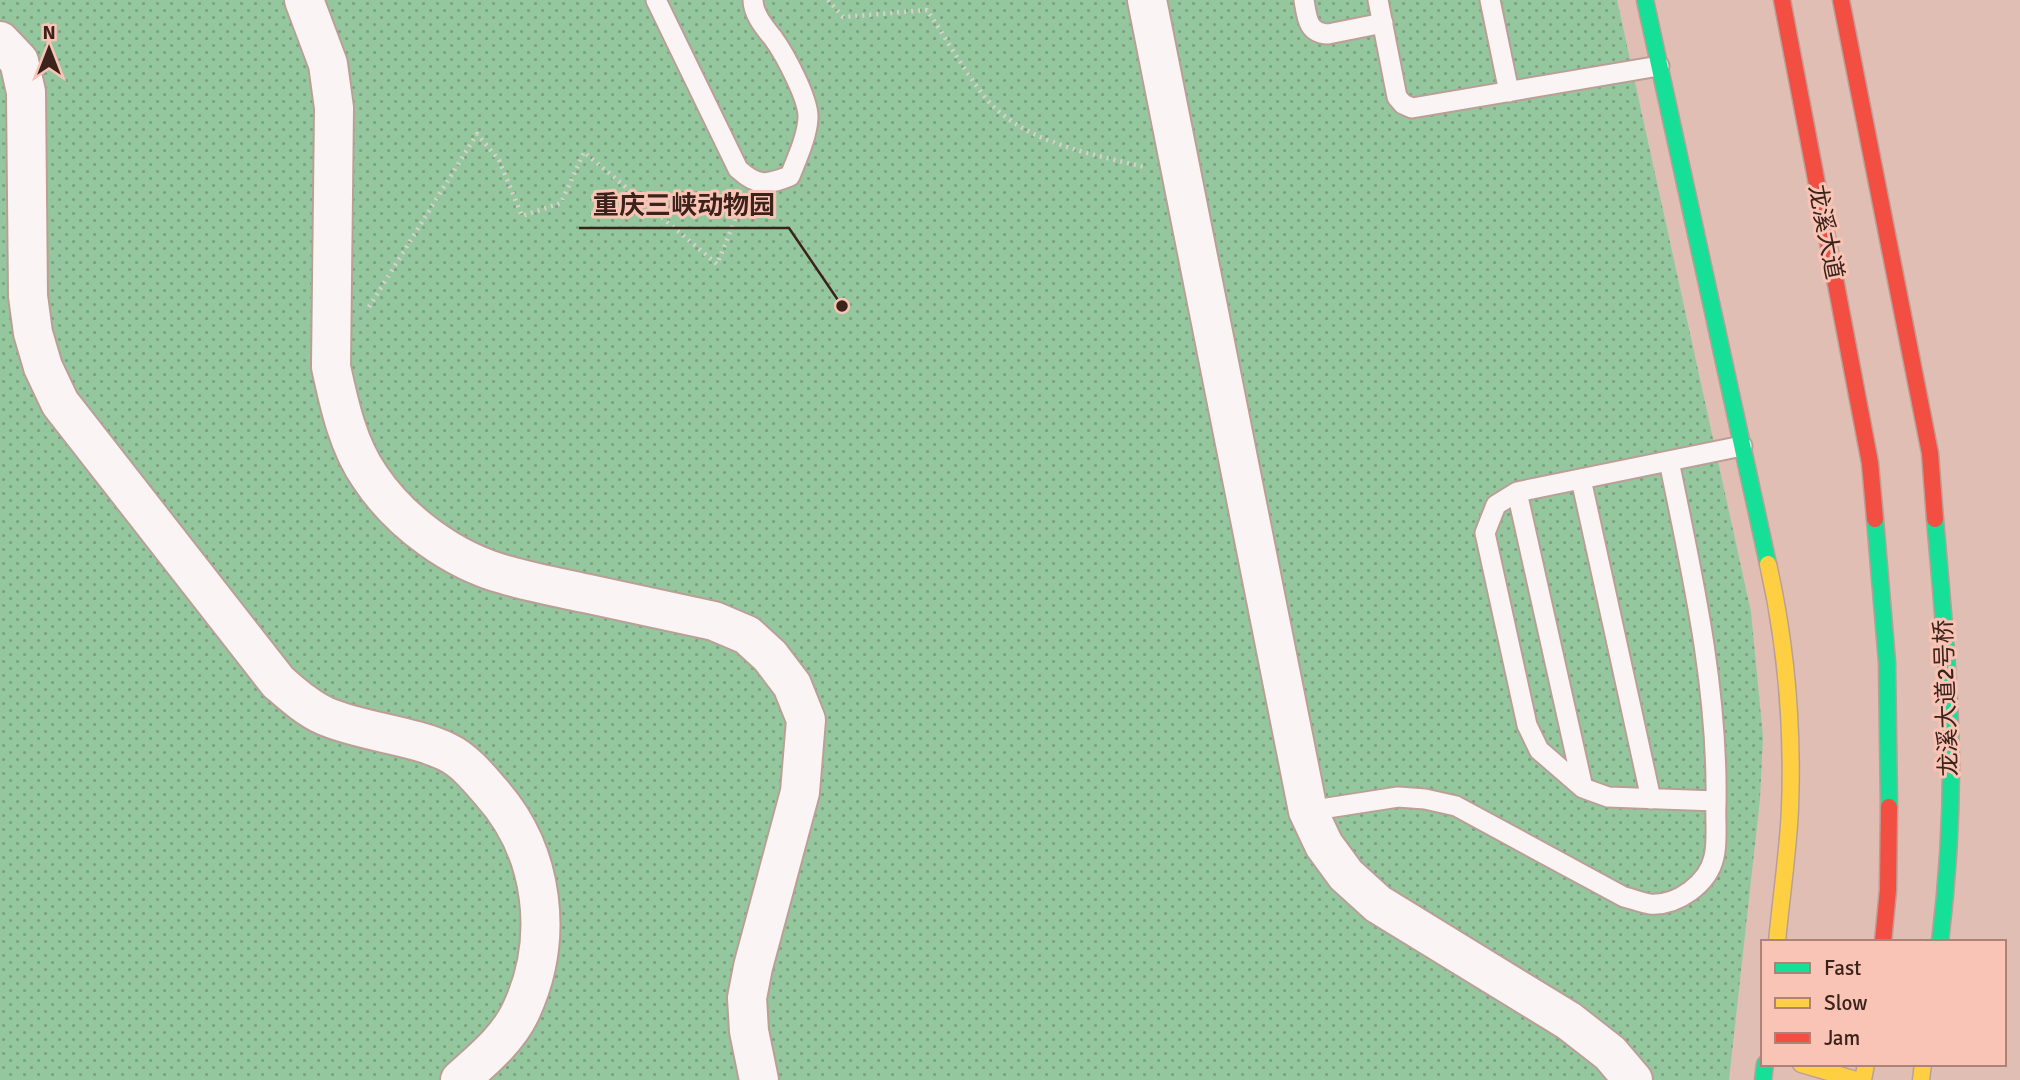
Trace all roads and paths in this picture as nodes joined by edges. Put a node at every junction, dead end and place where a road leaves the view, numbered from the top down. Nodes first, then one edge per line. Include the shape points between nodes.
1 (304, 0) edge
2 (656, 0) edge
3 (753, 0) edge
4 (828, 0) edge
5 (1147, 0) edge
6 (1304, 0) edge
7 (1378, 0) edge
8 (1490, 0) edge
9 (1645, 0) edge
10 (1782, 0) edge
11 (1841, 0) edge
12 (1383, 23) junction
13 (0, 41) edge
14 (1659, 66) junction
15 (1509, 92) junction
16 (1182, 176) junction
17 (751, 181) junction
18 (368, 309) dead end
19 (1742, 446) junction
20 (1669, 461) junction
21 (1581, 479) junction
22 (1517, 492) junction
23 (1583, 788) junction
24 (1651, 799) junction
25 (1716, 801) junction
26 (1308, 811) junction
27 (1777, 940) edge
28 (1883, 940) edge
29 (1940, 940) edge
30 (1808, 1066) edge
31 (460, 1080) edge
32 (759, 1080) edge
33 (1633, 1080) edge
34 (1856, 1080) edge

1 - 32 street via 328,64 334,108 331,367 344,417 369,476 398,513 464,558 503,575 714,621 747,635 792,685 806,720 800,792 747,998
2 - 17 lane via 738,169
3 - 17 lane via 762,25 784,53 808,116 790,176 769,184
4 - 16 path via 844,17 927,10 985,97 1014,123 1079,151
5 - 16 street
6 - 12 lane via 1308,21 1320,34
7 - 12 lane
8 - 15 lane
9 - 14 main road
10 - 28 main road, 龙溪大道 via 1870,463 1887,662 1890,758
11 - 29 main road, 龙溪大道2号桥 via 1930,453 1951,766
12 - 15 lane via 1397,97 1403,104 1420,108
13 - 31 street via 19,61 26,92 28,296 43,367 60,403 278,682 323,715 447,752 476,774 519,831 535,871 541,947 519,1016 496,1047
14 - 15 lane
14 - 19 main road
16 - 26 street
17 - 18 path via 717,264 584,152 561,203 522,216 499,160 477,134
19 - 20 lane
19 - 27 main road via 1777,603 1786,668 1790,808
20 - 21 lane
20 - 25 lane via 1703,628
21 - 22 lane
21 - 24 lane
22 - 23 lane
22 - 23 lane via 1496,505 1485,533 1527,725 1539,750
23 - 24 lane via 1608,797
24 - 25 lane
25 - 26 lane via 1714,858 1701,882 1678,900 1651,904 1624,897 1456,806 1398,797
26 - 33 street via 1324,845 1346,875 1378,904 1569,1021 1611,1053
30 - 34 main road

